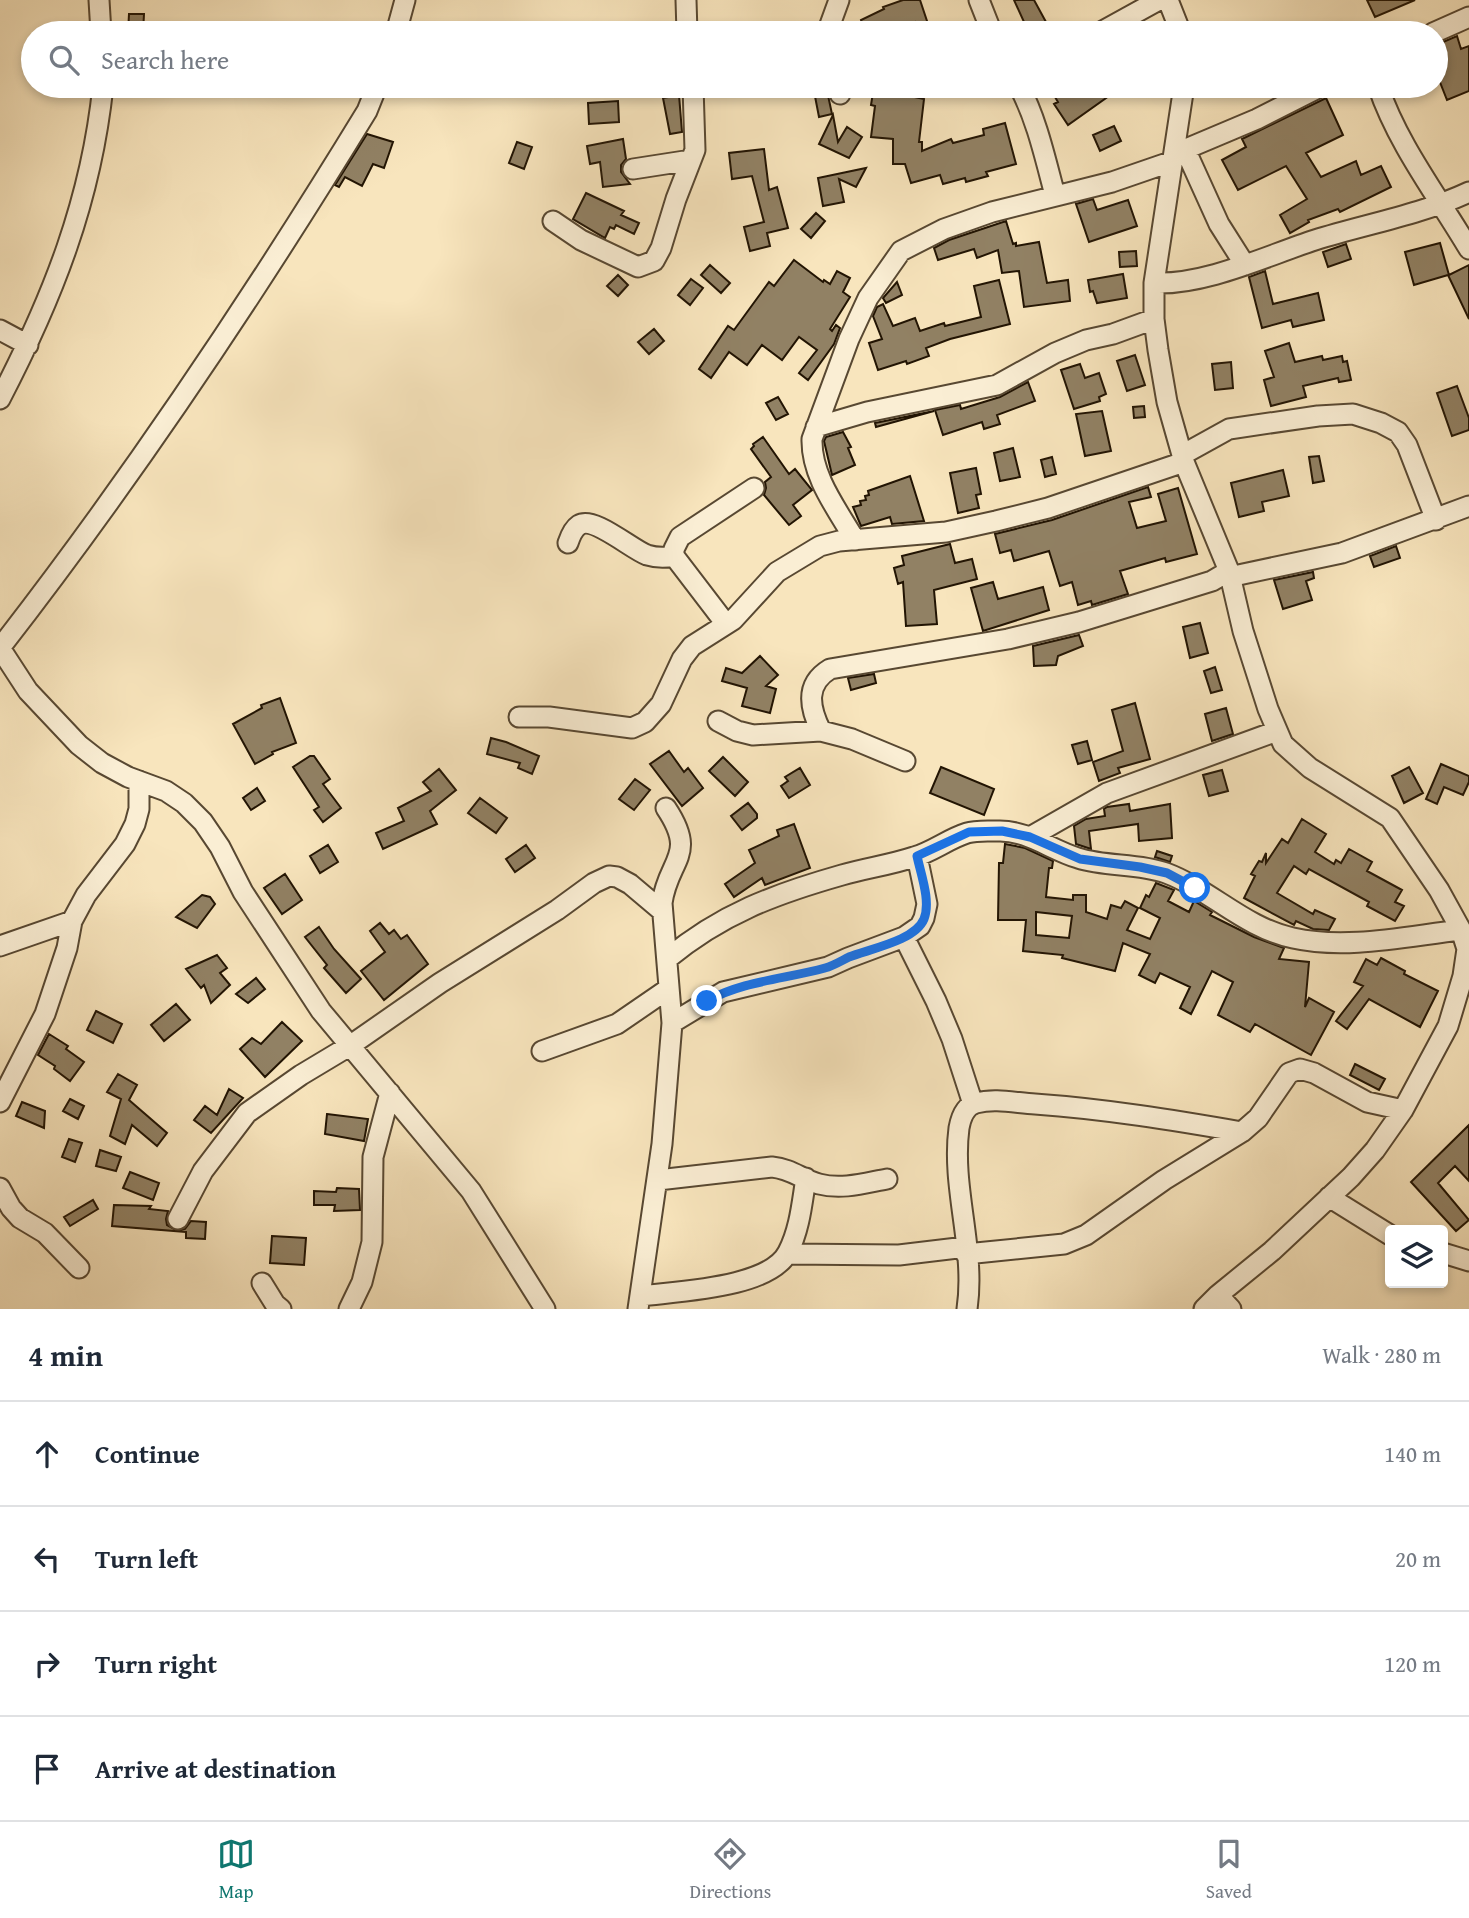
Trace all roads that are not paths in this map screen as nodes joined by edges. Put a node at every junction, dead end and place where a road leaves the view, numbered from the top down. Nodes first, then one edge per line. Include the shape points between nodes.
1 (99, 0) edge
2 (405, 0) edge
3 (686, 0) edge
4 (839, 0) edge
5 (979, 0) edge
6 (1159, 0) edge
7 (1168, 0) edge
8 (1469, 17) edge
9 (101, 21) edge
10 (399, 21) edge
11 (687, 21) edge
12 (831, 21) edge
13 (987, 21) edge
14 (1121, 21) edge
15 (1176, 21) edge
16 (1448, 26) edge
17 (102, 98) edge
18 (372, 98) edge
19 (693, 98) edge
20 (1025, 98) edge
21 (1183, 98) edge
22 (1298, 98) edge
23 (1382, 98) edge
24 (1178, 154) junction
25 (691, 160) junction
26 (633, 169) dead end
27 (1469, 192) edge
28 (1055, 195) junction
29 (1443, 204) junction
30 (553, 221) dead end
31 (1469, 249) edge
32 (1245, 265) junction
33 (1154, 283) junction
34 (1154, 319) junction
35 (0, 330) edge
36 (28, 345) junction
37 (0, 399) edge
38 (816, 428) junction
39 (1183, 458) junction
40 (754, 488) dead end
41 (1469, 506) edge
42 (1436, 520) junction
43 (855, 540) junction
44 (568, 543) dead end
45 (674, 556) junction
46 (1229, 574) junction
47 (726, 624) junction
48 (0, 648) edge
49 (519, 717) dead end
50 (719, 721) dead end
51 (821, 731) junction
52 (1277, 731) junction
53 (905, 761) dead end
54 (139, 781) junction
55 (666, 808) dead end
56 (1030, 837) junction
57 (917, 856) junction
58 (662, 911) junction
59 (72, 921) junction
60 (904, 937) junction
61 (1466, 942) edge
62 (0, 946) edge
63 (667, 959) junction
64 (668, 989) junction
65 (672, 1023) junction
66 (351, 1045) junction
67 (542, 1051) dead end
68 (390, 1093) junction
69 (0, 1102) edge
70 (973, 1104) junction
71 (1403, 1110) junction
72 (1242, 1132) junction
73 (806, 1178) junction
74 (887, 1179) dead end
75 (658, 1180) junction
76 (0, 1188) edge
77 (1329, 1197) junction
78 (178, 1219) dead end
79 (1385, 1231) edge
80 (966, 1250) junction
81 (788, 1254) junction
82 (1448, 1255) edge
83 (1469, 1261) edge
84 (79, 1268) dead end
85 (262, 1283) dead end
86 (640, 1303) edge
87 (1218, 1304) edge
88 (281, 1309) edge
89 (349, 1309) edge
90 (545, 1309) edge
91 (967, 1309) edge

1 - 9 street
2 - 10 street
3 - 11 street
4 - 12 street
5 - 13 street
6 - 14 street
7 - 15 street
8 - 16 street
17 - 36 street via 87,186 55,284
18 - 48 street via 216,349
19 - 25 street via 695,150
20 - 28 street
21 - 24 street
22 - 24 street
23 - 29 street via 1402,141
24 - 28 street via 1112,183
24 - 32 street
24 - 33 street
25 - 26 street
25 - 30 street via 661,248 646,266 601,251
27 - 29 street
28 - 38 street via 944,229 901,251 868,298
29 - 31 street
29 - 32 street
32 - 33 street via 1173,284
33 - 34 street
34 - 38 street via 1055,352 990,387 867,412
34 - 39 street via 1167,402
35 - 36 street
36 - 37 street
38 - 43 street via 812,454 816,468
39 - 42 street via 1229,429 1353,414 1398,432
39 - 43 street via 1059,504 996,521 946,532
39 - 46 street
40 - 45 street via 680,537
41 - 42 street
42 - 46 street via 1342,553
43 - 47 street via 820,546 777,572
44 - 45 street via 580,525 593,523 649,555
45 - 47 street
46 - 51 street via 1079,622 1008,639 831,669 818,676 812,691
46 - 52 street
47 - 49 street via 692,646 661,704 645,722 632,727
48 - 54 street via 28,691 79,746
50 - 51 street via 753,735
51 - 53 street
52 - 56 street via 1107,793
52 - 61 street via 1283,744 1310,768 1390,818 1440,890
54 - 59 street via 135,824
54 - 66 street via 166,791 202,822 289,964
55 - 58 street via 681,841
56 - 57 street via 1002,831 969,832
56 - 61 street via 1080,859 1167,873 1272,933 1295,939
57 - 60 street via 927,904 920,926
57 - 63 street via 747,906 695,936
58 - 63 street
58 - 66 street via 630,884 609,876
59 - 62 street
59 - 69 street via 45,1014
60 - 65 street via 828,967 723,992
60 - 70 street via 952,1039
61 - 71 street via 1463,976 1448,1026
63 - 64 street
64 - 65 street
64 - 67 street via 617,1024
65 - 75 street
66 - 68 street
66 - 78 street via 247,1113 198,1178
68 - 89 street via 373,1157 372,1242 362,1282
68 - 90 street via 471,1191
70 - 72 street via 989,1101 1080,1108
70 - 80 street via 964,1111 959,1127 958,1182
71 - 72 street via 1367,1102 1300,1069 1289,1073 1258,1118
71 - 77 street via 1375,1150
72 - 80 street via 1086,1236 1064,1244
73 - 74 street via 842,1187
73 - 75 street via 787,1168 772,1167
73 - 81 street
75 - 86 street
76 - 84 street via 20,1218 45,1233
77 - 79 street
77 - 87 street
80 - 81 street
80 - 91 street via 971,1284
81 - 86 street via 759,1276
82 - 83 street
85 - 88 street

